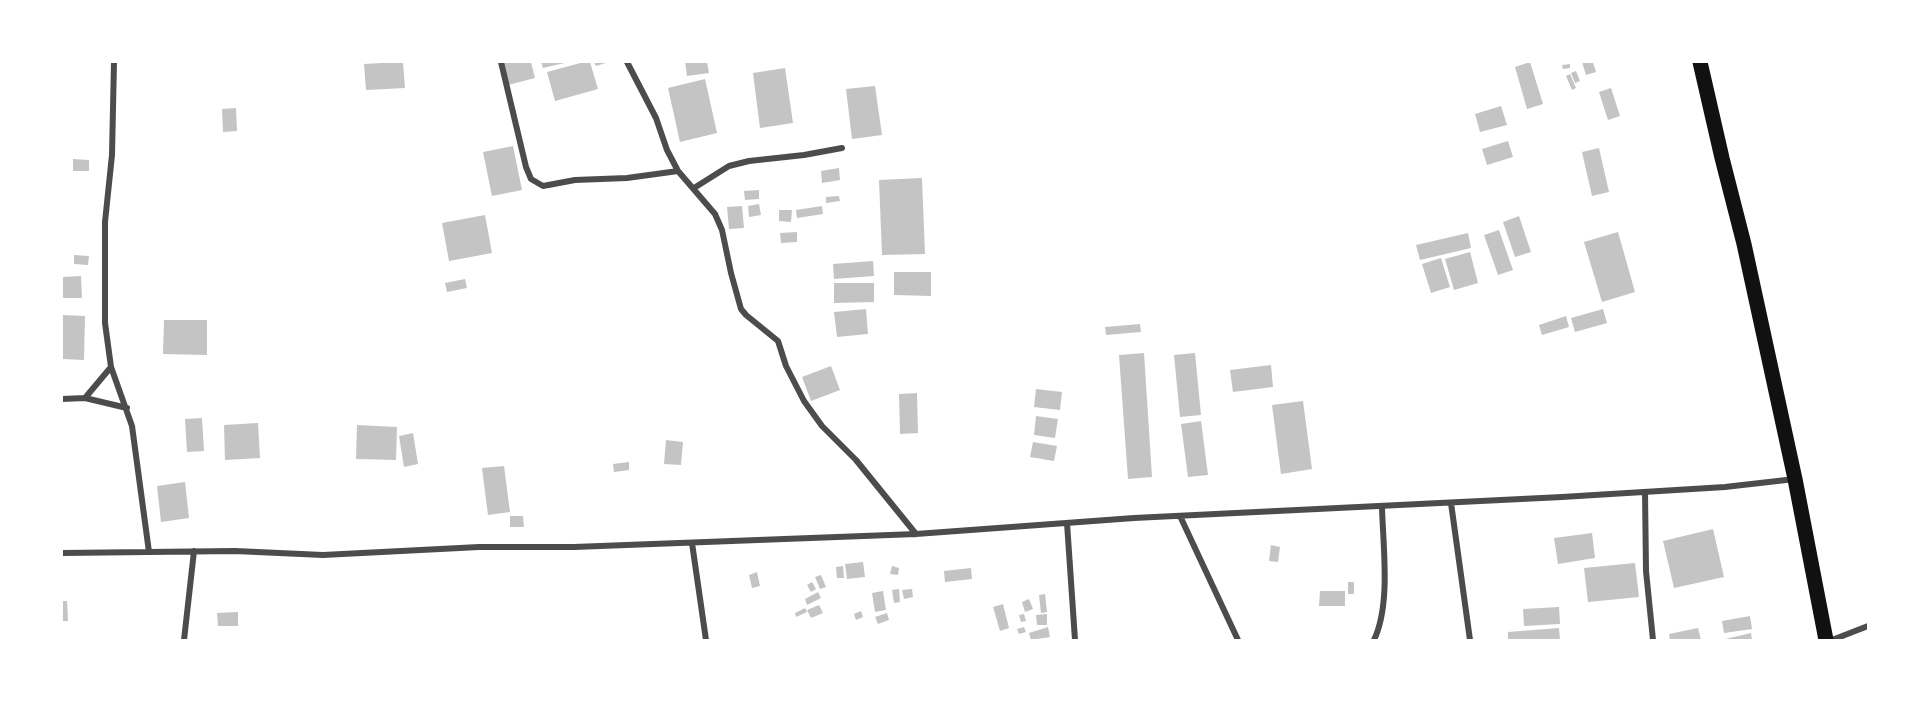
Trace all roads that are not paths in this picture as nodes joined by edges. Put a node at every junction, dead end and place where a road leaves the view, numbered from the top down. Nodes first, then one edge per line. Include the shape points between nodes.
1 (114, 62) edge
2 (501, 62) edge
3 (627, 62) edge
4 (1701, 62) edge
5 (842, 148) dead end
6 (678, 171) junction
7 (694, 188) junction
8 (111, 367) junction
9 (85, 398) junction
10 (62, 399) edge
11 (127, 408) junction
12 (1795, 479) junction
13 (1645, 492) junction
14 (1451, 503) junction
15 (1382, 507) junction
16 (1180, 516) junction
17 (1067, 523) junction
18 (916, 534) junction
19 (692, 543) junction
20 (194, 551) junction
21 (149, 552) junction
22 (62, 553) edge
23 (1869, 626) edge
24 (184, 640) edge
25 (706, 640) edge
26 (1075, 640) edge
27 (1238, 640) edge
28 (1374, 640) edge
29 (1470, 640) edge
30 (1653, 640) edge
31 (1826, 640) edge
32 (1832, 640) edge

1 - 8 street via 103,292
2 - 6 street via 525,167 536,183
3 - 6 street
4 - 12 main road
5 - 7 street via 729,166
6 - 7 street
7 - 18 street via 715,214 722,230 741,309 778,341 804,401
8 - 9 street
8 - 11 street
9 - 10 street
9 - 11 street
11 - 21 street
12 - 13 street
12 - 31 main road
13 - 14 street
13 - 30 street via 1646,571
14 - 15 street
14 - 29 street
15 - 16 street
15 - 28 street via 1383,593 1379,630
16 - 17 street
16 - 27 street
17 - 18 street
17 - 26 street
18 - 19 street
19 - 20 street via 323,555
19 - 25 street
20 - 21 street
20 - 24 street
21 - 22 street
23 - 32 street

